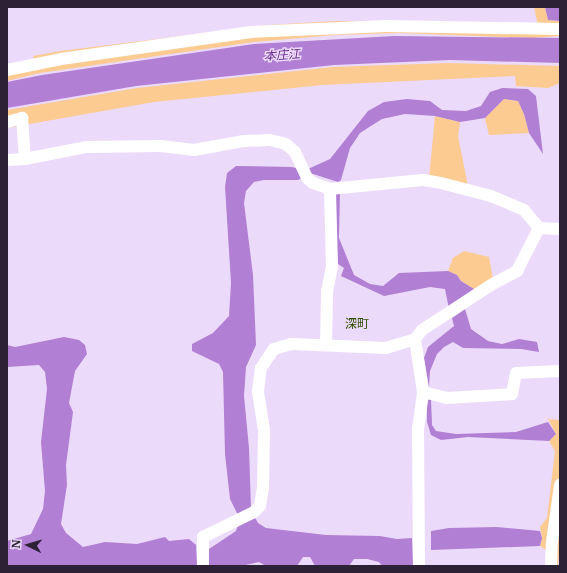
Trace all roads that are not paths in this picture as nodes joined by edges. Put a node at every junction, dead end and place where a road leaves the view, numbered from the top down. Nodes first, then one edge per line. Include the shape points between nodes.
1 (560, 29) edge
2 (7, 70) edge
3 (7, 122) edge
4 (7, 160) edge
5 (25, 160) junction
6 (330, 188) junction
7 (539, 228) junction
8 (560, 229) edge
9 (415, 339) junction
10 (326, 346) junction
11 (560, 371) edge
12 (423, 392) junction
13 (560, 485) edge
14 (203, 566) edge
15 (420, 566) edge
16 (551, 566) edge

1 - 2 street via 366,26 251,32 60,58
3 - 5 street via 22,118
4 - 5 street
5 - 6 street via 87,147 161,146 194,150 244,141 270,140 286,144 296,152 313,184
6 - 7 street via 423,180 441,183 491,196 524,210
6 - 10 street via 332,267 327,292
7 - 8 street
7 - 9 street via 517,272 422,330
9 - 10 street via 386,348
9 - 12 street
10 - 14 street via 292,344 274,349 261,368 258,391 264,430 263,488 260,506 254,512 203,537
11 - 12 street via 516,373 512,394 447,398
12 - 15 street via 418,429
13 - 16 street

